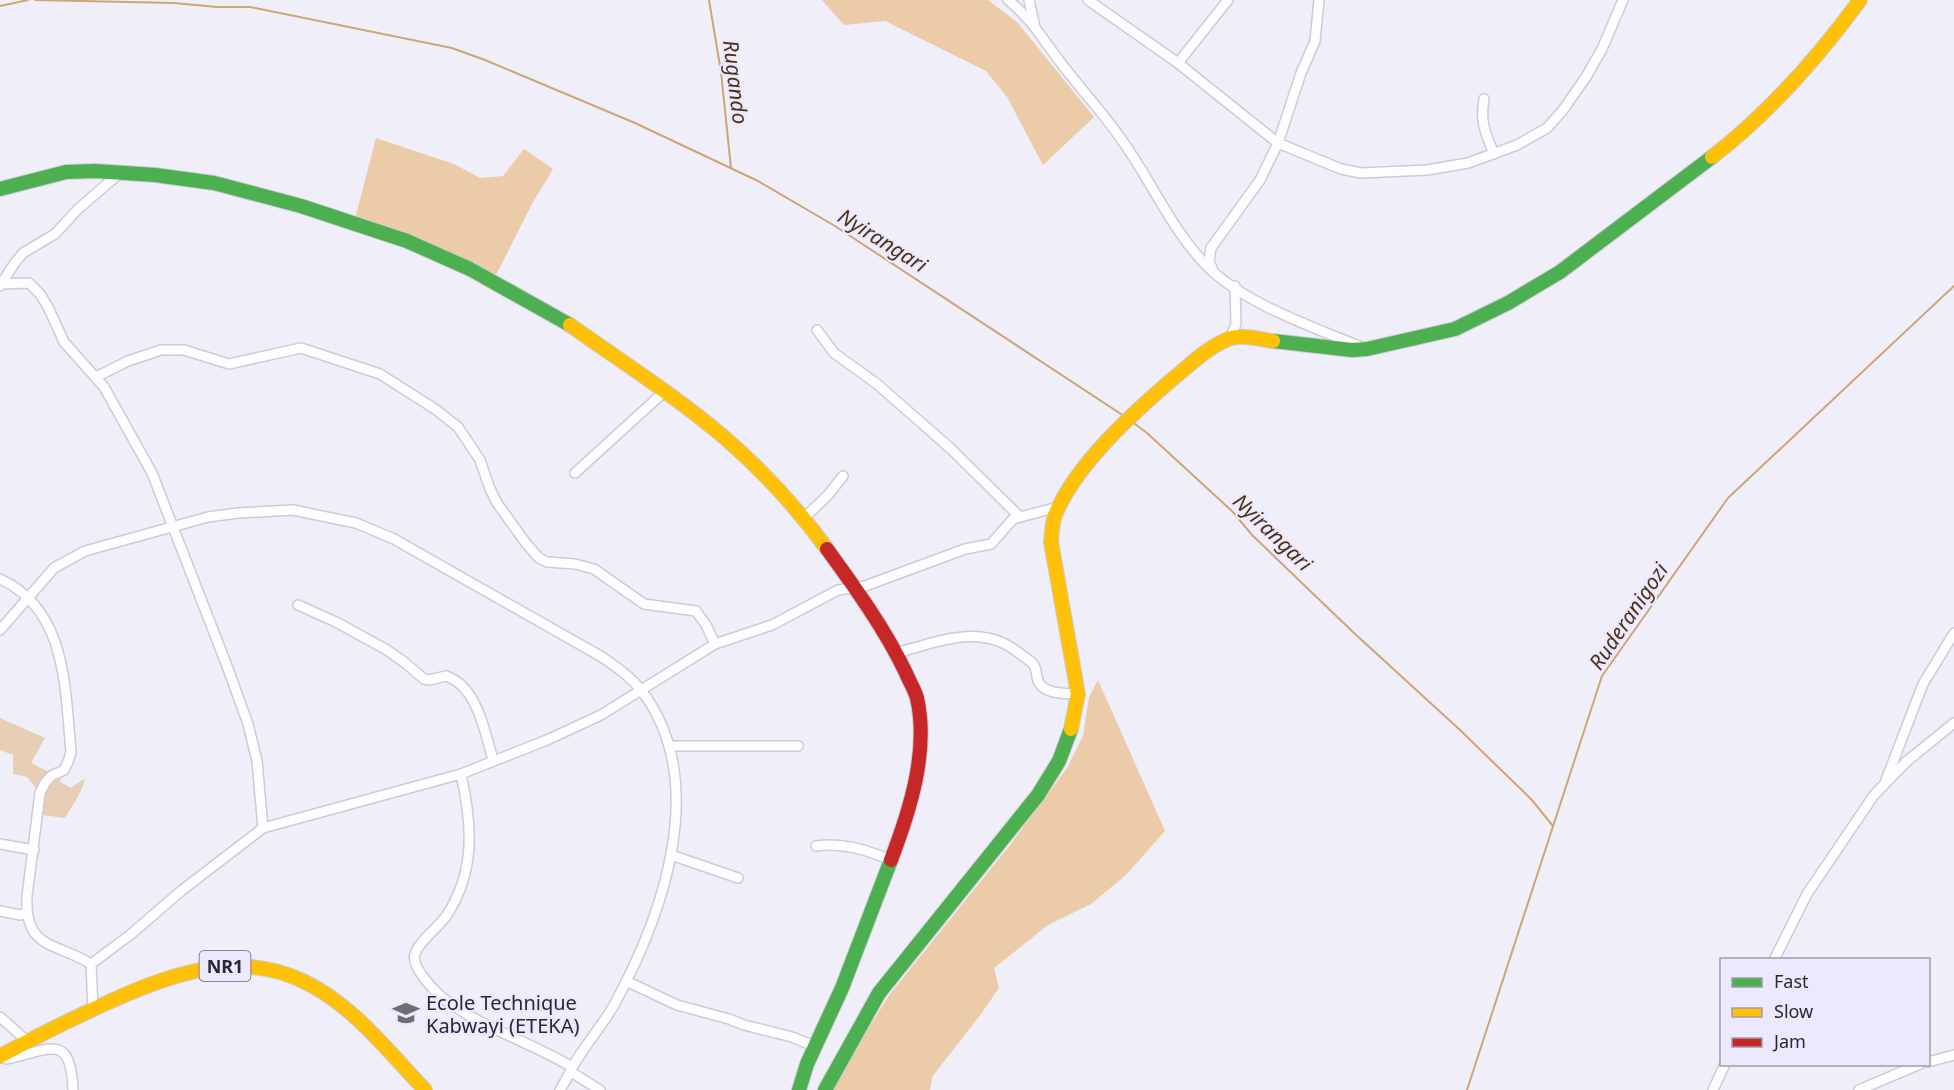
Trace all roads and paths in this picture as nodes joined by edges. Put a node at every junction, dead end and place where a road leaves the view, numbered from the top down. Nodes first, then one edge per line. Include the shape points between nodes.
1 (1008, 0) edge
2 (1029, 0) edge
3 (1089, 0) edge
4 (1228, 0) edge
5 (1319, 0) edge
6 (1623, 0) edge
7 (1860, 0) edge
8 (1035, 27) junction
9 (1178, 63) junction
10 (1484, 99) dead end
11 (1278, 143) junction
12 (1494, 154) junction
13 (121, 172) junction
14 (0, 189) edge
15 (1213, 271) junction
16 (1, 285) edge
17 (1235, 286) junction
18 (817, 330) dead end
19 (1230, 338) junction
20 (1368, 349) junction
21 (96, 376) junction
22 (664, 392) junction
23 (575, 473) dead end
24 (843, 476) dead end
25 (1058, 507) junction
26 (1019, 516) junction
27 (803, 519) junction
28 (172, 526) junction
29 (0, 579) edge
30 (855, 587) junction
31 (28, 597) junction
32 (298, 605) dead end
33 (0, 630) edge
34 (1954, 633) edge
35 (715, 644) junction
36 (896, 653) junction
37 (641, 691) junction
38 (1078, 694) junction
39 (1954, 723) edge
40 (669, 746) junction
41 (798, 746) dead end
42 (493, 760) junction
43 (461, 774) junction
44 (1885, 782) junction
45 (263, 828) junction
46 (0, 844) edge
47 (816, 846) dead end
48 (34, 850) junction
49 (671, 855) junction
50 (891, 860) junction
51 (738, 878) dead end
52 (0, 911) edge
53 (27, 914) junction
54 (1775, 958) edge
55 (91, 964) junction
56 (626, 981) junction
57 (93, 1009) junction
58 (0, 1017) edge
59 (27, 1041) junction
60 (814, 1046) junction
61 (1954, 1055) edge
62 (0, 1058) edge
63 (1930, 1062) edge
64 (1725, 1066) edge
65 (1918, 1066) edge
66 (571, 1070) junction
67 (74, 1090) edge
68 (425, 1090) edge
69 (560, 1090) edge
70 (600, 1090) edge
71 (799, 1090) edge
72 (825, 1090) edge
73 (1713, 1090) edge
74 (1859, 1090) edge

1 - 8 street
2 - 8 street
3 - 9 street
4 - 9 street
5 - 11 street via 1315,41
6 - 12 street via 1602,49 1563,110 1547,128
7 - 20 main road via 1829,42 1758,119 1560,272 1455,329
8 - 15 street via 1114,129 1178,231
9 - 11 street
10 - 12 street via 1483,129
11 - 12 street via 1341,169 1361,173 1427,170
11 - 15 street via 1260,180 1211,248 1209,261
13 - 14 main road via 66,172
13 - 16 street via 55,234 23,253
13 - 22 main road via 233,188 407,241 470,269 568,324
15 - 17 street
16 - 21 street via 34,286 64,342
17 - 19 street via 1236,324
17 - 20 street via 1271,308
18 - 26 street via 834,353 972,467
19 - 20 main road
19 - 25 main road via 1208,349 1140,407 1099,449
21 - 28 street via 152,473
21 - 35 street via 161,350 184,350 229,364 301,348 380,374 458,427 480,460 497,503 534,553 547,562 594,569 644,604 696,610
22 - 23 street
22 - 27 main road via 725,438
24 - 27 street
25 - 26 street
25 - 38 main road via 1051,542
26 - 30 street via 1009,521 991,544 965,549
27 - 30 main road
28 - 31 street via 78,554 54,568
28 - 37 street via 265,510 293,510 356,523 394,539 602,657
28 - 45 street via 248,724 257,761
29 - 31 street
30 - 35 street via 828,594 772,625
30 - 36 main road
31 - 33 street
31 - 48 street via 49,626 62,666 71,752 64,770 51,776 40,793
32 - 42 street via 387,650 423,679 446,676 461,684 481,722
34 - 44 street via 1923,684
35 - 37 street
36 - 38 street via 955,638 987,637 1011,647 1034,665 1046,690
36 - 50 main road via 917,697 921,741 908,813
37 - 40 street via 655,711
37 - 42 street via 601,715
38 - 72 main road via 1069,738 1049,779 879,993
39 - 44 street
40 - 41 street
40 - 49 street via 675,788
42 - 43 street
43 - 45 street
43 - 66 street via 468,810 467,870 462,889 446,917 419,947 415,962 430,985 449,1002 540,1049
44 - 54 street via 1807,894
45 - 55 street
46 - 48 street
47 - 50 street via 856,848
48 - 53 street
49 - 51 street
49 - 56 street via 654,917
50 - 60 main road via 842,988
52 - 53 street
53 - 55 street via 34,934 49,946 69,951
55 - 57 street
56 - 60 street via 677,1005
56 - 66 street
57 - 59 main road, NR1
57 - 68 main road, NR1 via 195,970 231,966 270,970 302,981 334,1001
58 - 59 street
59 - 62 main road, NR1
60 - 71 main road
61 - 63 street
62 - 67 street via 58,1048 66,1057
64 - 73 street
65 - 74 street
66 - 69 street
66 - 70 street

